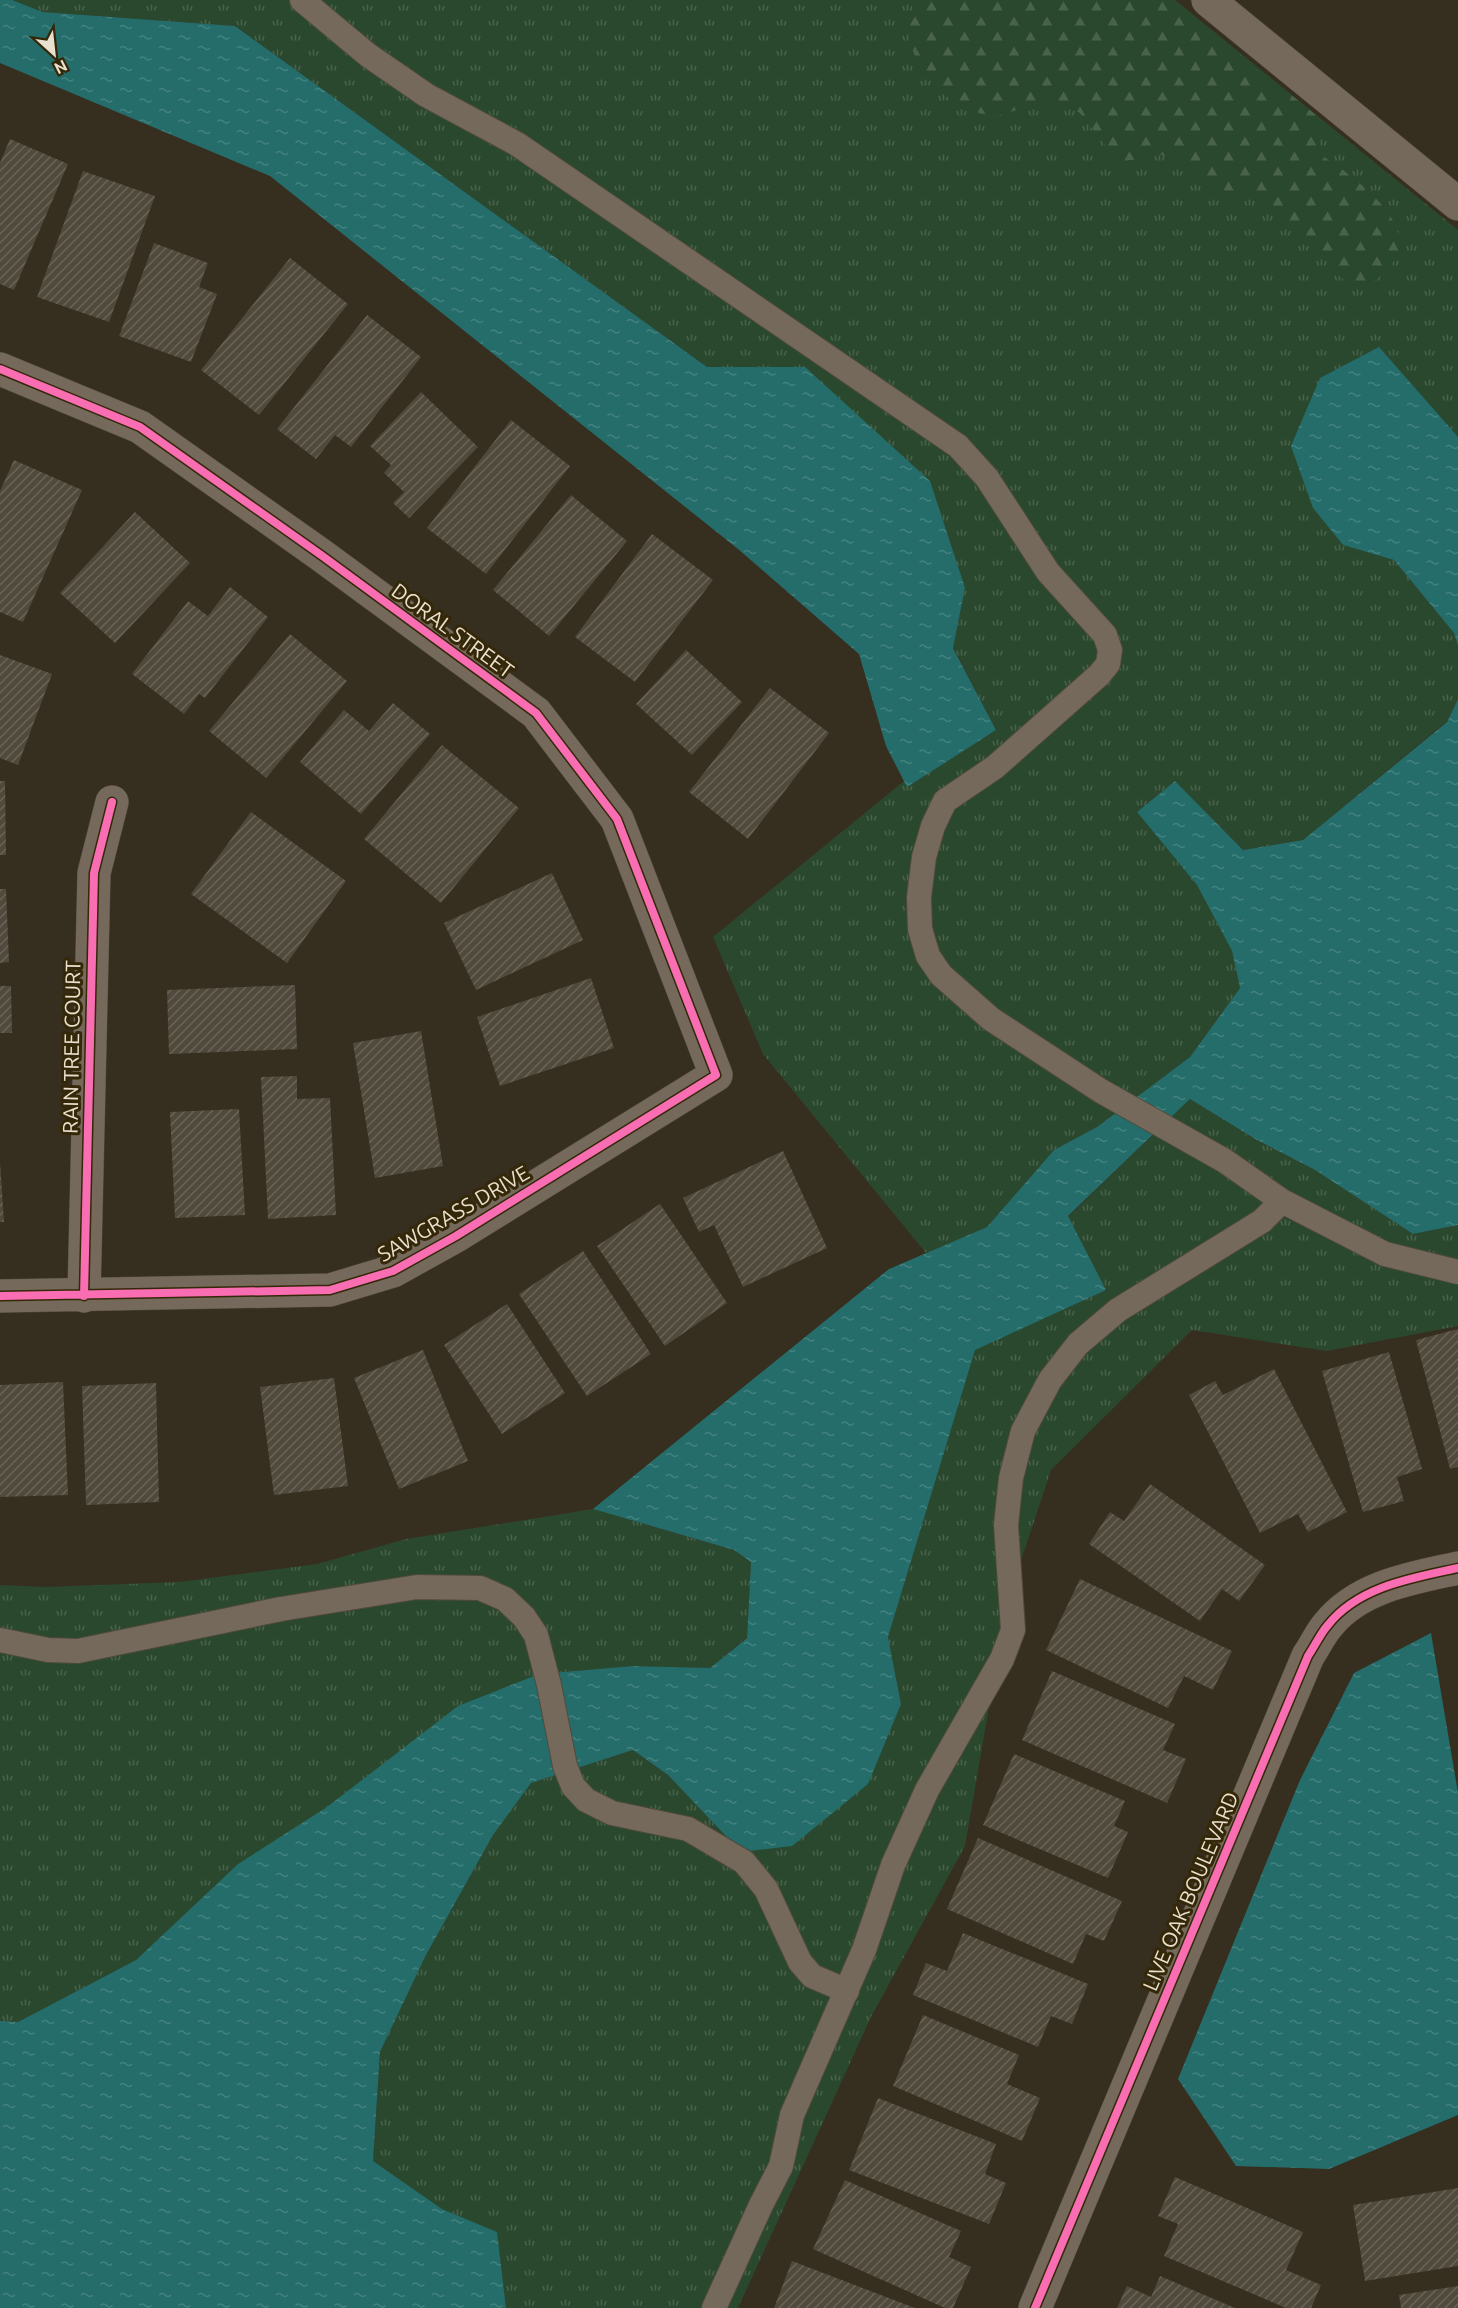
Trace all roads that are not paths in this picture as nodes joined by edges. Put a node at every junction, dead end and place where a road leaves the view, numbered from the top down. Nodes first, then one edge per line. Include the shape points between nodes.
1 (302, 0) edge
2 (1208, 0) edge
3 (1458, 204) edge
4 (0, 369) edge
5 (112, 802) dead end
6 (716, 1075) joint
7 (1282, 1201) junction
8 (1458, 1272) edge
9 (0, 1296) edge
10 (84, 1296) junction
11 (1458, 1568) edge
12 (0, 1640) edge
13 (847, 1991) junction
14 (714, 2308) edge
15 (1035, 2308) edge

1 - 7 lane via 368,55 426,94 517,144 958,446 987,478 1048,572 1105,635 1110,650 1108,664 1099,675 995,767 945,801 924,857 919,897 928,956 941,975 991,1019 1101,1091 1187,1137
2 - 3 street
4 - 6 street, DORAL STREET via 140,427 536,713 617,819
5 - 10 street, RAIN TREE COURT via 94,873
6 - 10 street, SAWGRASS DRIVE via 393,1271 330,1290
7 - 8 lane via 1385,1254
7 - 13 lane via 1254,1226 1118,1310 1078,1344 1050,1380 1023,1431 1011,1478 1006,1525 1013,1630 1002,1659 927,1790 893,1865
9 - 10 street, SAWGRASS DRIVE
11 - 15 street, LIVE OAK BOULEVARD via 1383,1587 1355,1601 1329,1624 1308,1656
12 - 13 lane via 48,1650 78,1651 281,1609 417,1587 480,1588 506,1599 536,1635 565,1766 573,1786 586,1800 612,1813 687,1829 744,1862 766,1889 800,1962 812,1976
13 - 14 lane via 792,2115 781,2166

